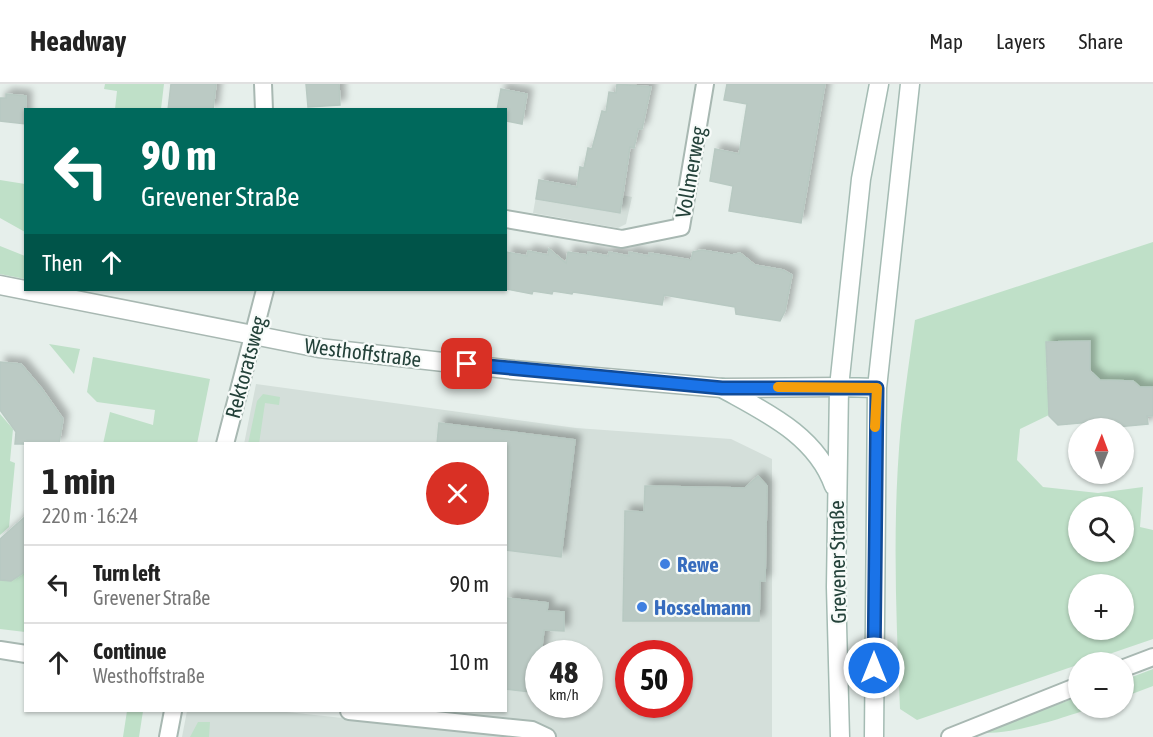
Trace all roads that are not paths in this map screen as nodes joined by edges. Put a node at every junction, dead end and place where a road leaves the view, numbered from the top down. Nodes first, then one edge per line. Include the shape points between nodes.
1 (263, 84) edge
2 (705, 84) edge
3 (879, 84) edge
4 (910, 84) edge
5 (264, 108) edge
6 (507, 219) edge
7 (0, 285) edge
8 (24, 290) edge
9 (30, 291) edge
10 (265, 291) edge
11 (253, 335) junction
12 (839, 387) junction
13 (722, 388) junction
14 (877, 388) junction
15 (225, 442) edge
16 (836, 490) junction
17 (0, 650) edge
18 (24, 654) edge
19 (1153, 657) edge
20 (1134, 664) edge
21 (1068, 690) edge
22 (173, 712) edge
23 (359, 712) edge
24 (168, 737) edge
25 (547, 737) edge
26 (840, 737) edge
27 (874, 737) edge
28 (950, 737) edge

1 - 5 street
2 - 6 street, Vollmerweg via 681,227 622,239
3 - 12 main road, Grevener Straße via 861,179
4 - 14 main road, Grevener Straße
7 - 8 main road, Westhoffstraße
9 - 11 main road, Westhoffstraße
10 - 11 street, Rektoratsweg
11 - 13 main road, Westhoffstraße via 362,353
11 - 15 street, Rektoratsweg
12 - 13 main road, Westhoffstraße
12 - 14 main road
12 - 16 main road, Grevener Straße
13 - 16 main road via 792,429 817,454
14 - 27 main road, Grevener Straße
16 - 26 main road, Grevener Straße
17 - 18 street
19 - 20 street
21 - 28 street
22 - 24 street
23 - 25 street via 532,730

